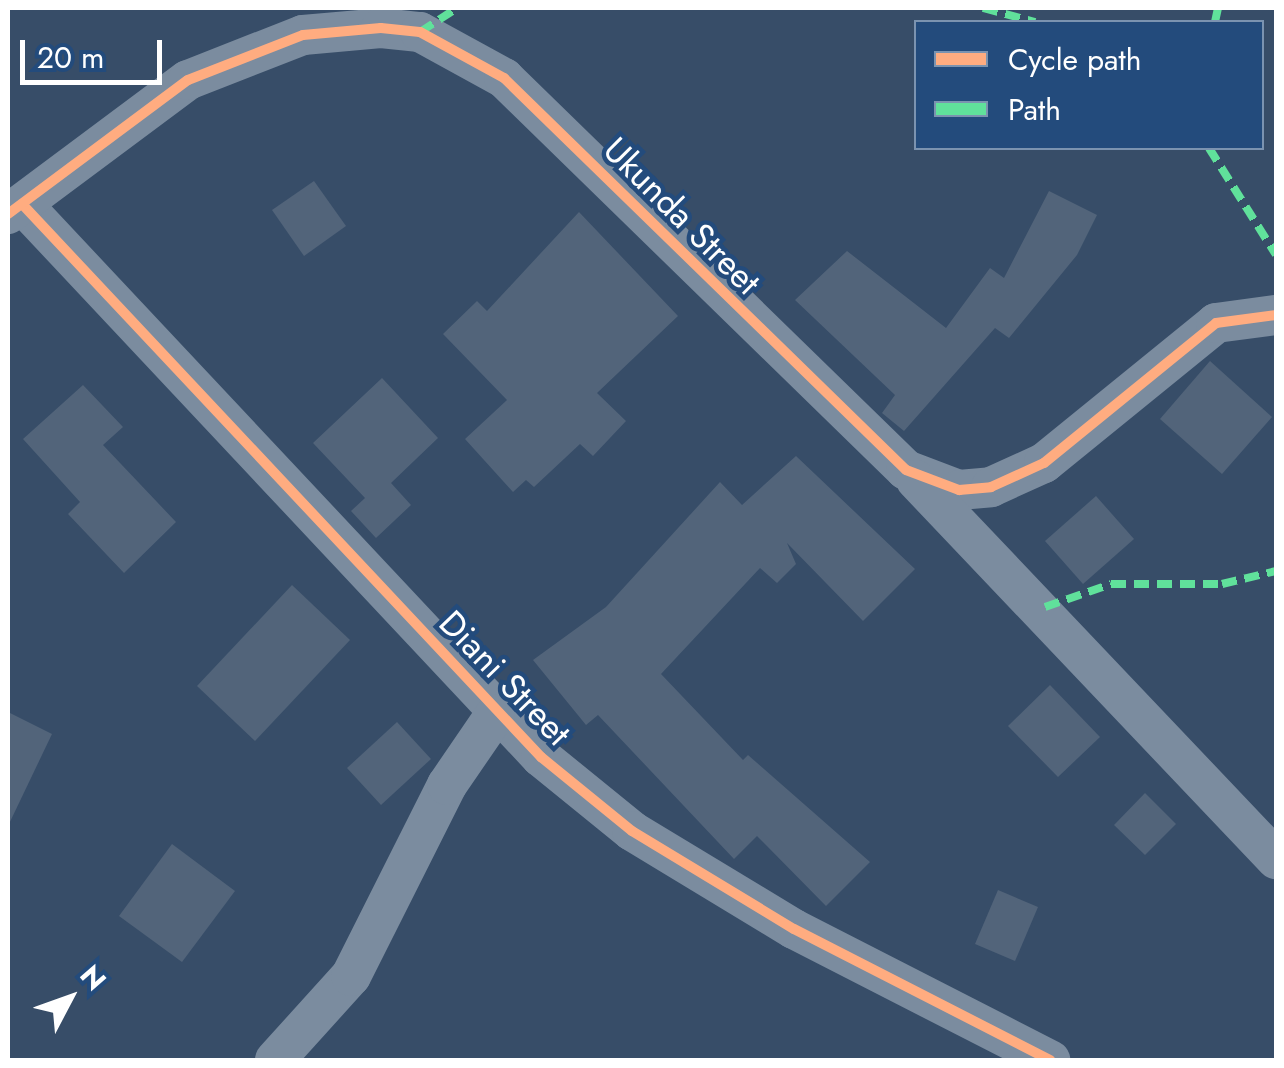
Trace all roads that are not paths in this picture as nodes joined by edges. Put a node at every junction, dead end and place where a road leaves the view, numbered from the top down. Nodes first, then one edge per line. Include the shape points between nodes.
1 (15, 209) edge
2 (1276, 315) edge
3 (906, 470) junction
4 (494, 714) junction
5 (1276, 859) edge
6 (275, 1060) edge
7 (1050, 1060) edge

1 - 3 street, Ukunda Street via 188,80 253,50 346,27 420,32 504,78
1 - 4 street, Diani Street
2 - 3 street, Ukunda Street via 1216,323 1044,462 992,487 959,490
3 - 5 street
4 - 6 street via 447,785 351,976
4 - 7 street, Diani Street via 632,830 794,929

